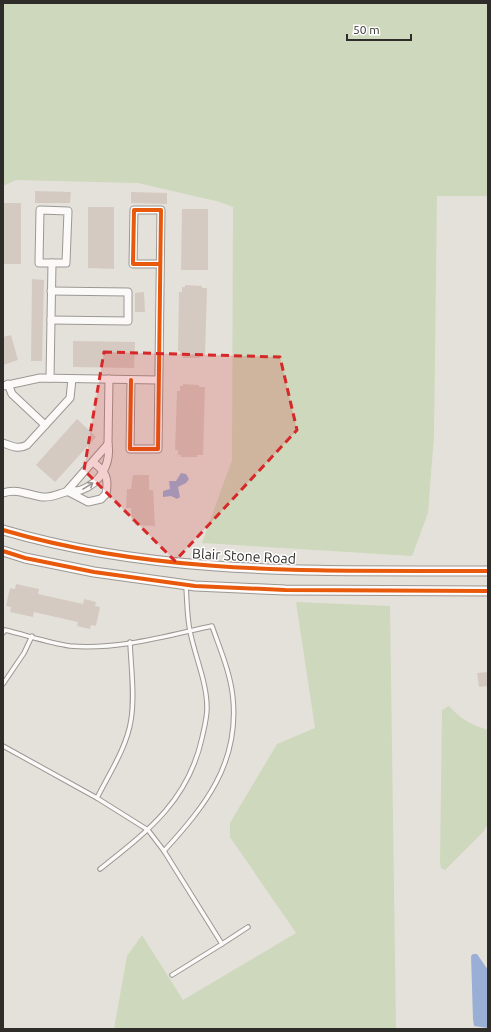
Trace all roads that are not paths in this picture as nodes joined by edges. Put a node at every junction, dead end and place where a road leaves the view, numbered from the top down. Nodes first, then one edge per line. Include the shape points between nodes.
1 (52, 263) junction
2 (160, 264) junction
3 (52, 291) junction
4 (51, 320) junction
5 (50, 378) junction
6 (72, 379) junction
7 (109, 379) junction
8 (131, 380) junction
9 (158, 380) junction
10 (6, 385) edge
11 (45, 425) junction
12 (3, 443) edge
13 (108, 444) junction
14 (93, 462) junction
15 (104, 470) junction
16 (66, 491) junction
17 (3, 493) edge
18 (3, 530) edge
19 (5, 553) edge
20 (488, 571) edge
21 (186, 585) junction
22 (488, 591) edge
23 (190, 631) junction
24 (3, 633) edge
25 (32, 636) junction
26 (130, 642) junction
27 (3, 684) edge
28 (3, 746) edge
29 (97, 798) junction
30 (148, 830) junction
31 (164, 851) junction
32 (100, 869) dead end
33 (248, 927) dead end
34 (222, 944) junction
35 (172, 974) dead end

1 - 1 street via 39,263 40,210 68,211 66,263
1 - 3 street
2 - 2 street via 161,210 134,210 133,264
2 - 9 street
3 - 4 street
3 - 4 street via 128,292 128,321
4 - 5 street
5 - 6 street
5 - 10 street
6 - 7 street
6 - 11 street via 70,398
7 - 8 street
7 - 13 street
8 - 9 street
8 - 9 street via 130,449 158,449
10 - 11 street
11 - 12 street via 22,448
13 - 14 street
13 - 15 street via 109,457
14 - 15 street
14 - 16 street
16 -> 15 street via 81,490 96,480
15 - 16 street via 108,477 108,487 101,499 88,502
16 - 17 street via 49,497 16,491
18 - 20 main road, Blair Stone Road via 98,553 188,565 268,570
19 - 21 main road via 94,572
21 - 22 main road via 285,590
21 - 23 lane
23 - 26 lane
23 - 30 lane via 205,693 205,725 198,755 188,780 176,800
23 - 31 lane via 212,626 233,698 234,729 229,752 216,784 195,817
24 - 25 lane via 5,630
25 - 26 lane via 69,646 98,647
25 - 27 lane via 24,654
26 - 29 lane via 133,706 131,720 122,748
28 - 29 lane
29 - 30 lane
30 - 31 lane
30 - 32 lane
31 - 34 lane
33 - 34 lane
34 - 35 lane

